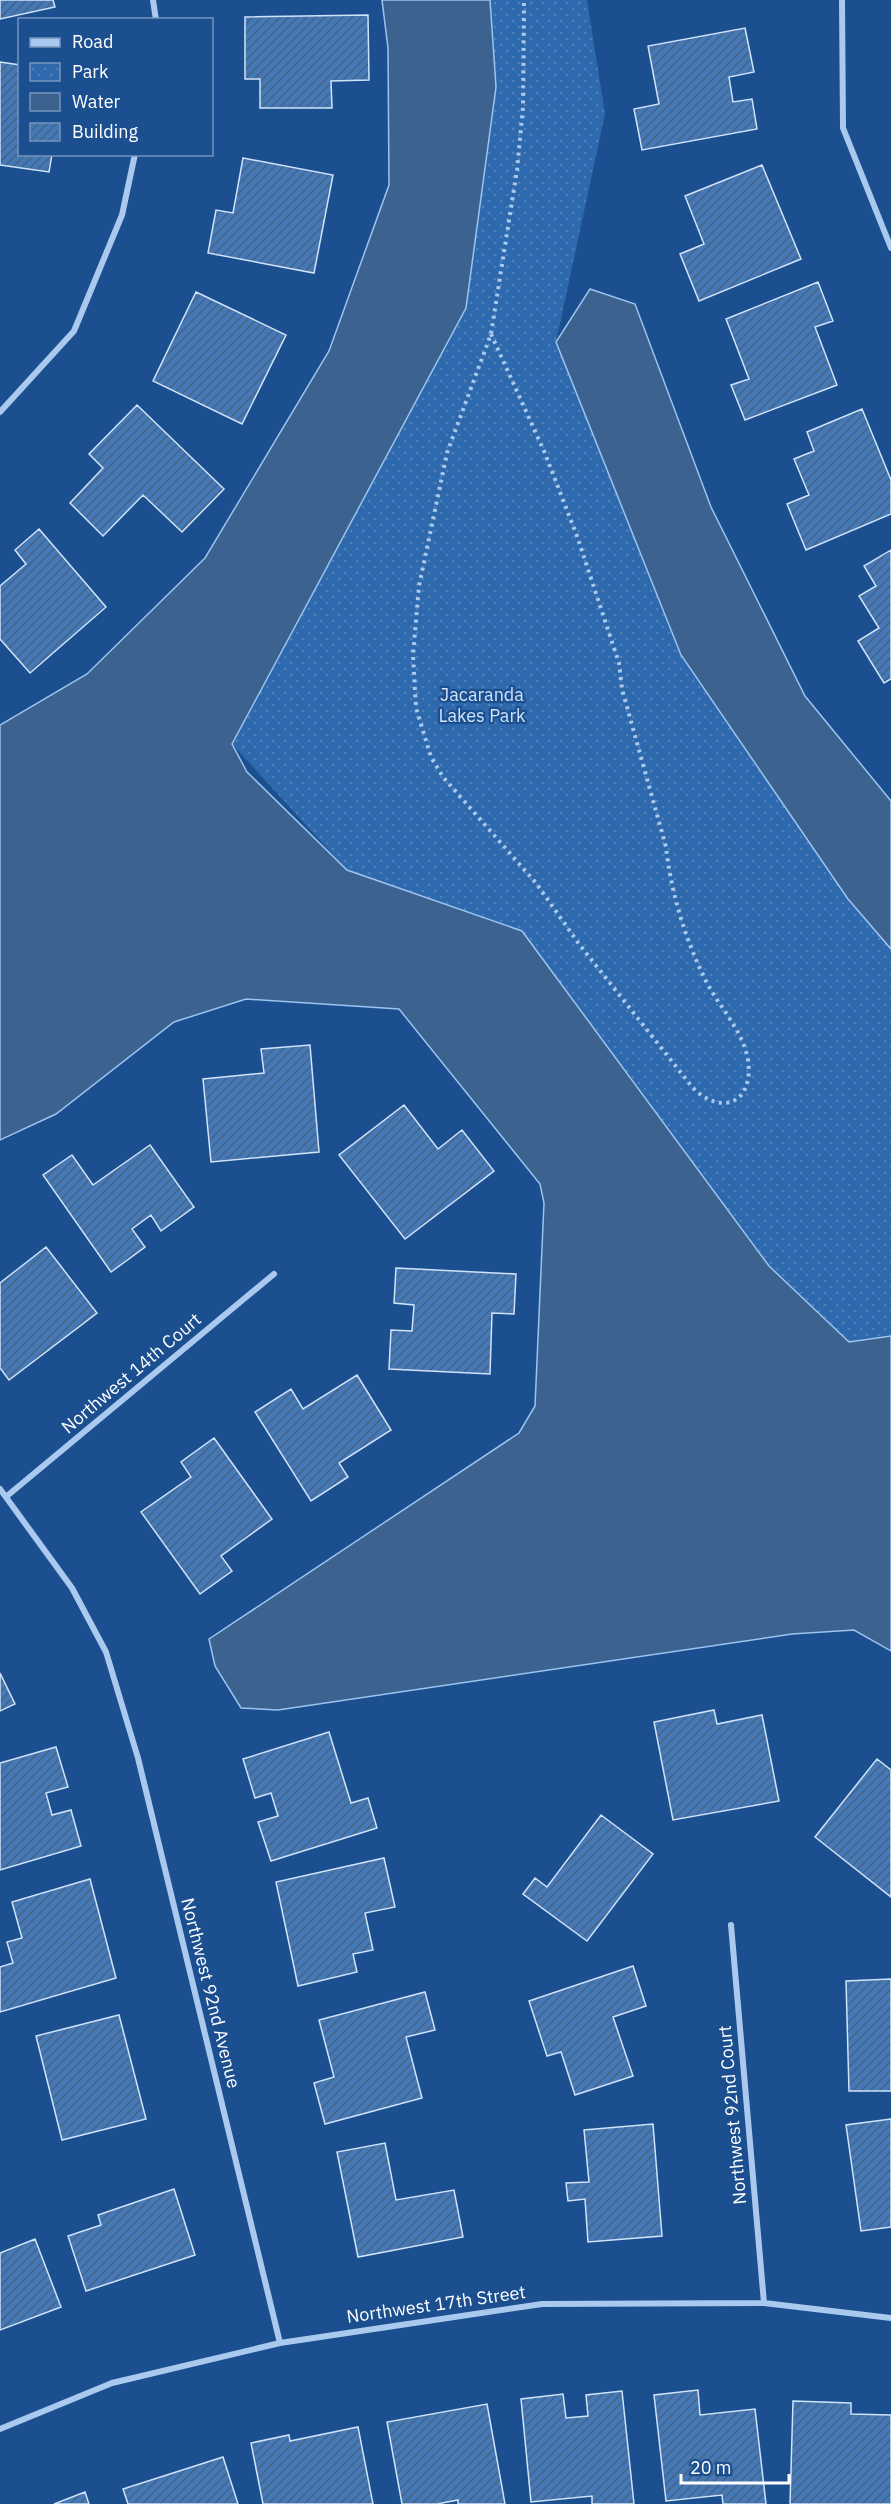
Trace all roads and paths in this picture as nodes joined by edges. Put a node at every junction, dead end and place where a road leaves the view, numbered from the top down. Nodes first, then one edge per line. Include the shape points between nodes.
1 (153, 0) edge
2 (524, 0) edge
3 (842, 0) edge
4 (156, 18) edge
5 (135, 156) edge
6 (891, 248) edge
7 (491, 334) junction
8 (0, 412) edge
9 (274, 1274) dead end
10 (0, 1489) edge
11 (6, 1496) junction
12 (731, 1925) dead end
13 (764, 2303) junction
14 (891, 2318) edge
15 (280, 2343) junction
16 (0, 2429) edge

1 - 4 street
2 - 7 path via 521,128
3 - 6 street via 843,128
5 - 8 street via 122,215 74,331
7 - 7 path via 447,453 419,586 413,655 416,708 423,734 443,777 536,883 693,1088 712,1103 723,1105 736,1100 744,1090 748,1062 744,1046 705,980 687,935 622,689 619,663 596,590 554,476
9 - 11 street, Northwest 14th Court
10 - 11 street, Northwest 92nd Avenue
11 - 15 street, Northwest 92nd Avenue via 72,1588 106,1652 138,1758
12 - 13 street, Northwest 92nd Court
13 - 14 street, Northwest 17th Street
13 - 15 street, Northwest 17th Street via 542,2304
15 - 16 street, Northwest 17th Street via 112,2383

